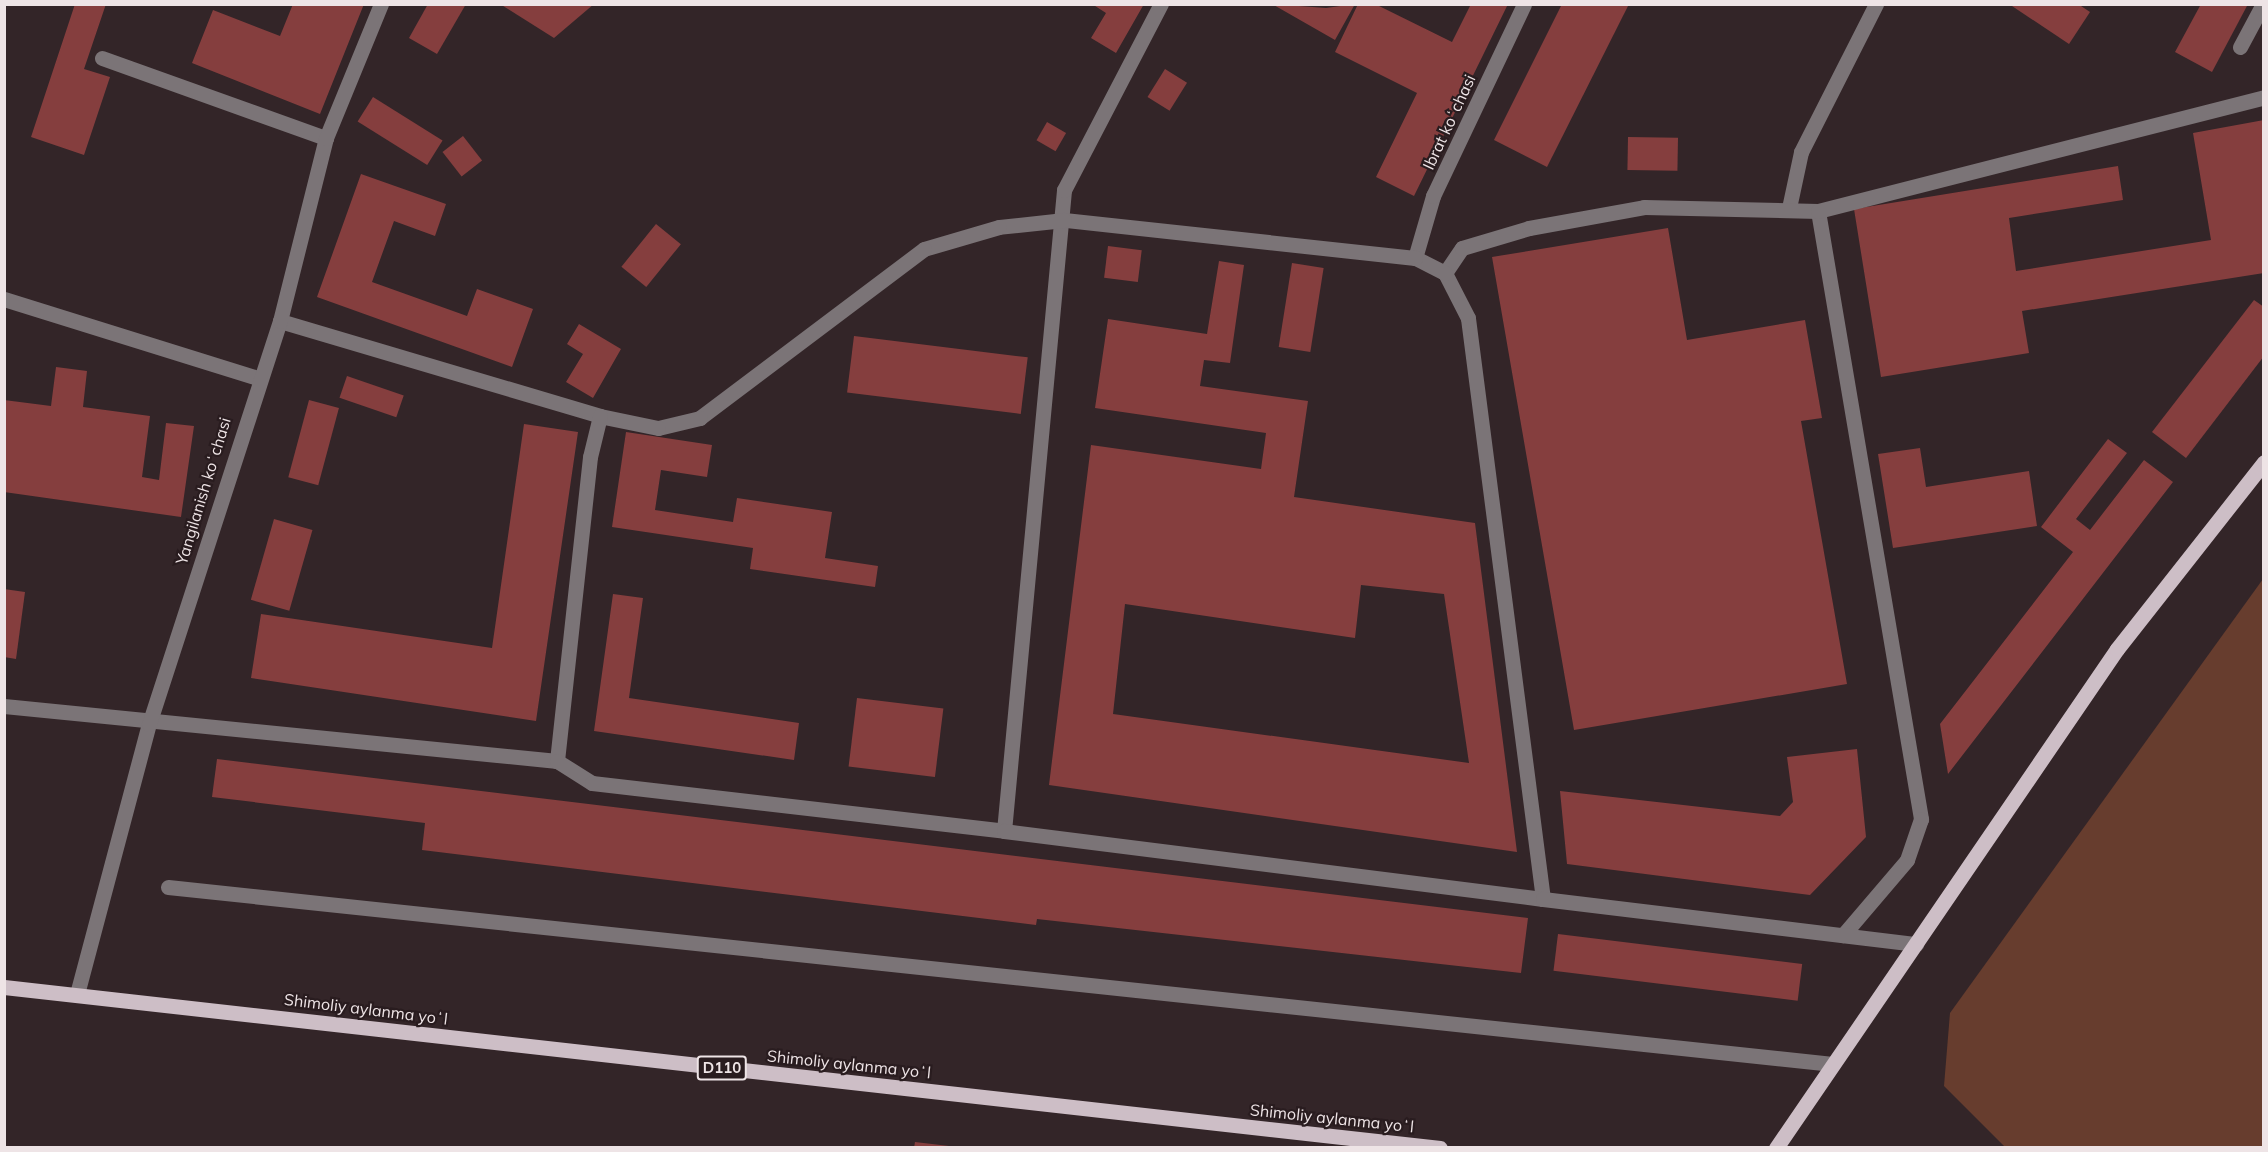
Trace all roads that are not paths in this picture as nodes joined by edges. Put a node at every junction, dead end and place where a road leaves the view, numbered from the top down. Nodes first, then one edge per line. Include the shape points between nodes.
1 (381, 4) edge
2 (1161, 4) edge
3 (1524, 4) edge
4 (1876, 4) edge
5 (2263, 4) edge
6 (2240, 47) dead end
7 (102, 58) dead end
8 (2264, 97) edge
9 (326, 138) junction
10 (1789, 208) junction
11 (1818, 211) junction
12 (1064, 220) junction
13 (1415, 258) junction
14 (1445, 273) junction
15 (4, 299) edge
16 (280, 321) junction
17 (257, 378) junction
18 (600, 416) junction
19 (2264, 462) edge
20 (4, 706) edge
21 (149, 724) junction
22 (557, 761) junction
23 (1004, 831) junction
24 (168, 887) dead end
25 (1543, 898) junction
26 (1842, 935) junction
27 (1916, 944) junction
28 (4, 987) edge
29 (77, 994) junction
30 (1833, 1064) junction
31 (1440, 1148) edge
32 (1776, 1148) edge

1 - 9 street, Yangilanish koʻchasi
2 - 12 street via 1064,190
3 - 13 street, Ibrat koʻchasi via 1433,196
4 - 10 street via 1801,152
5 - 6 street
7 - 9 street
8 - 11 street
9 - 16 street, Yangilanish koʻchasi
10 - 11 street
10 - 14 street via 1644,207 1529,228 1462,248
11 - 26 street via 1921,819 1907,860
12 - 13 street
12 - 18 street via 999,227 924,249 700,418 658,428
12 - 23 street
13 - 14 street
14 - 25 street via 1468,318
15 - 17 street
16 - 17 street, Yangilanish koʻchasi
16 - 18 street
17 - 21 street, Yangilanish koʻchasi
18 - 22 street via 590,457
19 - 27 main road via 2117,649
20 - 21 street
21 - 22 street
21 - 29 street, Yangilanish koʻchasi
22 - 23 street via 592,783
23 - 25 street
24 - 30 street
25 - 26 street
26 - 27 street
27 - 30 main road
28 - 29 main road, Shimoliy aylanma yoʻl / D110
29 - 31 main road, Shimoliy aylanma yoʻl / D110
30 - 32 main road

